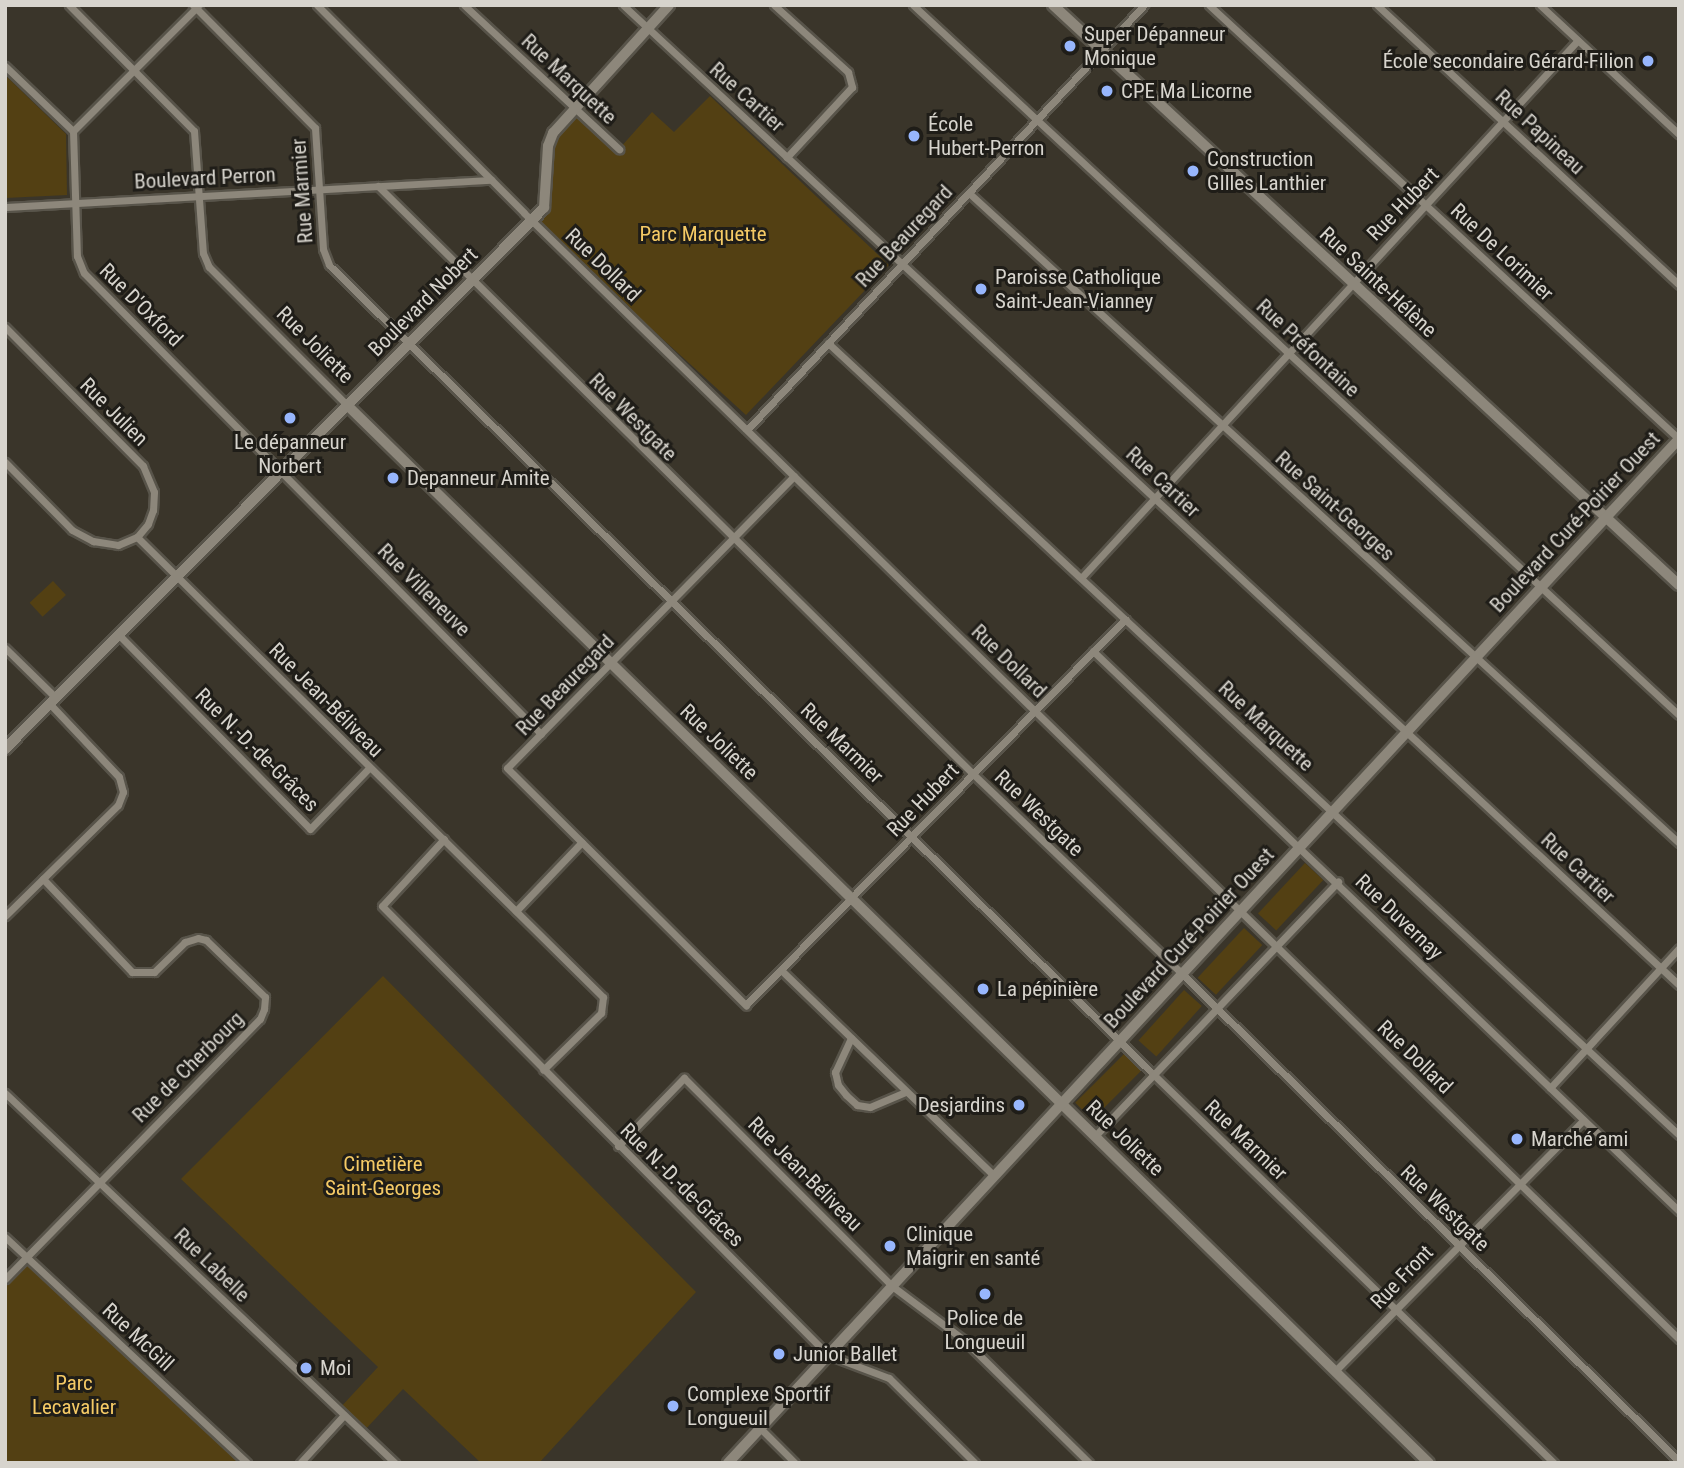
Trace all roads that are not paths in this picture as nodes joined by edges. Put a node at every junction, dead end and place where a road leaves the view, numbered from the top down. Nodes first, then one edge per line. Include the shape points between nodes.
1 (69, 5) edge
2 (317, 5) edge
3 (464, 5) edge
4 (623, 5) edge
5 (670, 5) edge
6 (774, 5) edge
7 (913, 5) edge
8 (1053, 5) edge
9 (1144, 5) edge
10 (1209, 5) edge
11 (1377, 5) edge
12 (1540, 5) edge
13 (196, 6) edge
14 (648, 29) junction
15 (1578, 40) junction
16 (1102, 51) junction
17 (5, 66) edge
18 (134, 70) junction
19 (575, 107) junction
20 (1036, 121) junction
21 (1503, 122) junction
22 (73, 131) junction
23 (1679, 134) edge
24 (619, 149) dead end
25 (787, 157) junction
26 (491, 180) junction
27 (378, 186) junction
28 (320, 190) junction
29 (969, 193) junction
30 (198, 196) junction
31 (74, 203) junction
32 (1426, 206) junction
33 (5, 207) edge
34 (531, 220) junction
35 (902, 264) junction
36 (471, 281) junction
37 (1350, 284) junction
38 (1679, 285) edge
39 (5, 327) edge
40 (410, 343) junction
41 (828, 343) junction
42 (1287, 353) junction
43 (347, 405) junction
44 (1221, 425) junction
45 (747, 430) junction
46 (1679, 439) edge
47 (5, 462) edge
48 (282, 470) junction
49 (794, 475) junction
50 (1154, 498) junction
51 (1605, 518) junction
52 (137, 537) junction
53 (732, 538) junction
54 (177, 576) junction
55 (1081, 578) junction
56 (1679, 585) edge
57 (1542, 587) junction
58 (672, 601) junction
59 (1125, 619) junction
60 (118, 635) junction
61 (5, 648) edge
62 (1093, 651) junction
63 (1476, 657) junction
64 (611, 663) junction
65 (53, 701) junction
66 (1035, 711) junction
67 (1679, 715) edge
68 (1406, 733) junction
69 (541, 734) junction
70 (5, 749) edge
71 (369, 768) junction
72 (973, 774) junction
73 (1333, 812) junction
74 (912, 836) junction
75 (444, 839) junction
76 (582, 842) junction
77 (1679, 843) edge
78 (1300, 847) junction
79 (43, 879) junction
80 (1338, 882) junction
81 (852, 898) junction
82 (516, 911) junction
83 (1240, 911) junction
84 (5, 916) edge
85 (1276, 946) junction
86 (1679, 948) edge
87 (1660, 968) junction
88 (781, 970) junction
89 (1182, 974) junction
90 (1679, 985) edge
91 (1217, 1008) junction
92 (851, 1038) junction
93 (1121, 1040) junction
94 (1586, 1048) junction
95 (543, 1070) junction
96 (1153, 1074) junction
97 (1550, 1088) junction
98 (906, 1092) junction
99 (5, 1093) edge
100 (1062, 1104) junction
101 (1583, 1120) junction
102 (1679, 1135) edge
103 (1095, 1136) junction
104 (618, 1146) junction
105 (994, 1176) junction
106 (99, 1182) junction
107 (1520, 1184) junction
108 (1679, 1211) edge
109 (5, 1237) edge
110 (1458, 1245) junction
111 (26, 1257) junction
112 (5, 1279) edge
113 (892, 1286) junction
114 (1396, 1308) junction
115 (1679, 1339) edge
116 (828, 1355) junction
117 (1335, 1371) junction
118 (344, 1415) junction
119 (760, 1427) junction
120 (1679, 1461) edge
121 (247, 1463) edge
122 (300, 1463) edge
123 (395, 1463) edge
124 (728, 1463) edge
125 (795, 1463) edge
126 (975, 1463) edge
127 (1089, 1463) edge
128 (1429, 1463) edge
129 (1554, 1463) edge

1 - 18 street, Rue Joliette
2 - 26 street, Rue Dollard
3 - 19 street, Rue Marquette
4 - 14 street, Rue Cartier
5 - 14 street, Boulevard Nobert
6 - 25 street via 848,72 852,87
7 - 20 street, Rue Préfontaine
8 - 16 street, Rue Sainte-Hélène
9 - 16 street, Rue Beauregard
10 - 32 street, Rue De Lorimier
11 - 21 street, Rue Papineau
12 - 15 street
13 - 18 street
13 - 28 street, Rue Marmier via 315,128
14 - 19 street, Boulevard Nobert
14 - 25 street, Rue Cartier
15 - 21 street, Rue Hubert
15 - 23 street
16 - 20 street, Rue Beauregard
16 - 37 street, Rue Sainte-Hélène
17 - 22 street
18 - 22 street
18 - 30 street, Rue Joliette via 194,131
19 - 24 street, Rue Marquette
19 - 34 street, Boulevard Nobert via 551,139 544,208
20 - 29 street, Rue Beauregard
20 - 42 street, Rue Préfontaine
21 - 32 street, Rue Hubert
21 - 38 street, Rue Papineau
22 - 31 street, Rue D'Oxford
25 - 35 street, Rue Cartier
26 - 27 street, Boulevard Perron
26 - 34 street, Rue Dollard
27 - 28 street, Boulevard Perron
27 - 36 street, Rue Westgate
28 - 30 street, Boulevard Perron
28 - 40 street, Rue Marmier via 325,258
29 - 35 street, Rue Beauregard
29 - 44 street, Rue Saint-Georges
30 - 31 street, Boulevard Perron
30 - 43 street, Rue Joliette via 203,253 209,267
31 - 33 street, Boulevard Perron
31 - 48 street, Rue D'Oxford via 77,256 84,273
32 - 37 street, Rue Hubert
32 - 46 street, Rue De Lorimier
34 - 36 street, Boulevard Nobert
34 - 45 street, Rue Dollard
35 - 41 street, Rue Beauregard
35 - 50 street, Rue Cartier
36 - 40 street, Boulevard Nobert
36 - 53 street, Rue Westgate
37 - 42 street, Rue Hubert
37 - 51 street, Rue Sainte-Hélène
39 - 52 street, Rue Julien via 143,466 154,492 153,510
40 - 43 street, Boulevard Nobert
40 - 58 street, Rue Marmier
41 - 45 street, Rue Beauregard
41 - 55 street, Rue Marquette
42 - 44 street, Rue Hubert
42 - 57 street, Rue Préfontaine
43 - 48 street, Boulevard Nobert
43 - 64 street, Rue Joliette
44 - 50 street, Rue Hubert
44 - 63 street, Rue Saint-Georges
45 - 49 street, Rue Dollard
46 - 51 street, Boulevard Curé-Poirier Ouest
47 - 52 street via 72,530 93,541 118,545
48 - 54 street, Boulevard Nobert
48 - 69 street, Rue Villeneuve
49 - 53 street, Rue Beauregard
49 - 66 street, Rue Dollard
50 - 55 street, Rue Hubert
50 - 68 street, Rue Cartier
51 - 56 street, Rue Sainte-Hélène
51 - 57 street, Boulevard Curé-Poirier Ouest
52 - 54 street, Rue Jean-Béliveau
53 - 58 street, Rue Beauregard
53 - 72 street, Rue Westgate
54 - 60 street, Boulevard Nobert
54 - 71 street, Rue Jean-Béliveau
55 - 59 street, Rue Marquette
57 - 63 street, Boulevard Curé-Poirier Ouest
57 - 67 street, Rue Préfontaine
58 - 64 street, Rue Beauregard
58 - 74 street, Rue Marmier
59 - 62 street, Rue Hubert
59 - 73 street, Rue Marquette
60 - 65 street, Boulevard Nobert
60 - 71 street, Rue N.-D.-de-Grâces via 310,829
61 - 65 street
62 - 66 street, Rue Hubert
62 - 78 street, Rue Duvernay
63 - 68 street, Boulevard Curé-Poirier Ouest
63 - 77 street, Rue Saint-Georges
64 - 69 street, Rue Beauregard
64 - 81 street, Rue Joliette
65 - 70 street, Boulevard Nobert
65 - 79 street via 119,777 123,792 118,805
66 - 72 street, Rue Hubert
66 - 83 street, Rue Dollard
68 - 73 street, Boulevard Curé-Poirier Ouest
68 - 87 street, Rue Cartier
69 - 76 street, Rue Beauregard via 507,768
71 - 75 street, Rue Jean-Béliveau
72 - 74 street, Rue Hubert
72 - 89 street, Rue Westgate
73 - 78 street, Boulevard Curé-Poirier Ouest
73 - 94 street, Rue Marquette
74 - 81 street, Rue Hubert
74 - 93 street, Rue Marmier
75 - 82 street, Rue Jean-Béliveau
75 - 95 street, Rue N.-D.-de-Grâces via 382,906
76 - 82 street
76 - 88 street, Rue Hubert via 746,1005
78 - 80 street, Rue Duvernay
78 - 83 street, Boulevard Curé-Poirier Ouest
79 - 84 street
79 - 106 street, Rue de Cherbourg via 132,972 154,972 185,942 198,938 212,944 265,997 260,1019
80 - 85 street
80 - 97 street, Rue Duvernay
81 - 88 street, Rue Hubert
81 - 100 street, Rue Joliette
82 - 95 street, Rue Jean-Béliveau via 603,998 604,1007
83 - 85 street, Rue Dollard
83 - 89 street, Boulevard Curé-Poirier Ouest
85 - 91 street
85 - 107 street, Rue Dollard
86 - 87 street
87 - 90 street, Rue Cartier
87 - 94 street
88 - 92 street
89 - 91 street, Rue Westgate
89 - 93 street, Boulevard Curé-Poirier Ouest
91 - 96 street
91 - 110 street, Rue Westgate
92 - 98 street
92 - 98 street via 835,1072 846,1096 857,1105 870,1107
93 - 96 street, Rue Marmier
93 - 100 street, Boulevard Curé-Poirier Ouest
94 - 97 street
94 - 102 street, Rue Marquette
95 - 104 street, Rue N.-D.-de-Grâces
96 - 103 street
96 - 114 street, Rue Marmier
97 - 101 street, Rue Duvernay
98 - 105 street
99 - 106 street, Rue Labelle
100 - 103 street, Rue Joliette
100 - 105 street, Boulevard Curé-Poirier Ouest
101 - 107 street, Rue Front
101 - 108 street, Rue Duvernay
103 - 117 street, Rue Joliette
104 - 113 street, Rue Jean-Béliveau via 684,1078
104 - 116 street, Rue N.-D.-de-Grâces
105 - 113 street, Boulevard Curé-Poirier Ouest
106 - 111 street, Rue de Cherbourg
106 - 118 street, Rue Labelle
107 - 110 street, Rue Front
107 - 115 street, Rue Dollard
109 - 111 street, Rue McGill
110 - 114 street, Rue Front
110 - 120 street, Rue Westgate
111 - 112 street, Rue de Cherbourg
111 - 121 street, Rue McGill
113 - 116 street, Boulevard Curé-Poirier Ouest
113 - 127 street, Rue Jean-Béliveau via 964,1340
114 - 117 street, Rue Front
114 - 129 street, Rue Marmier
116 - 119 street, Boulevard Curé-Poirier Ouest
116 - 126 street, Rue N.-D.-de-Grâces via 890,1378
117 - 128 street, Rue Joliette
118 - 122 street
118 - 123 street, Rue Labelle
119 - 124 street, Boulevard Curé-Poirier Ouest
119 - 125 street

